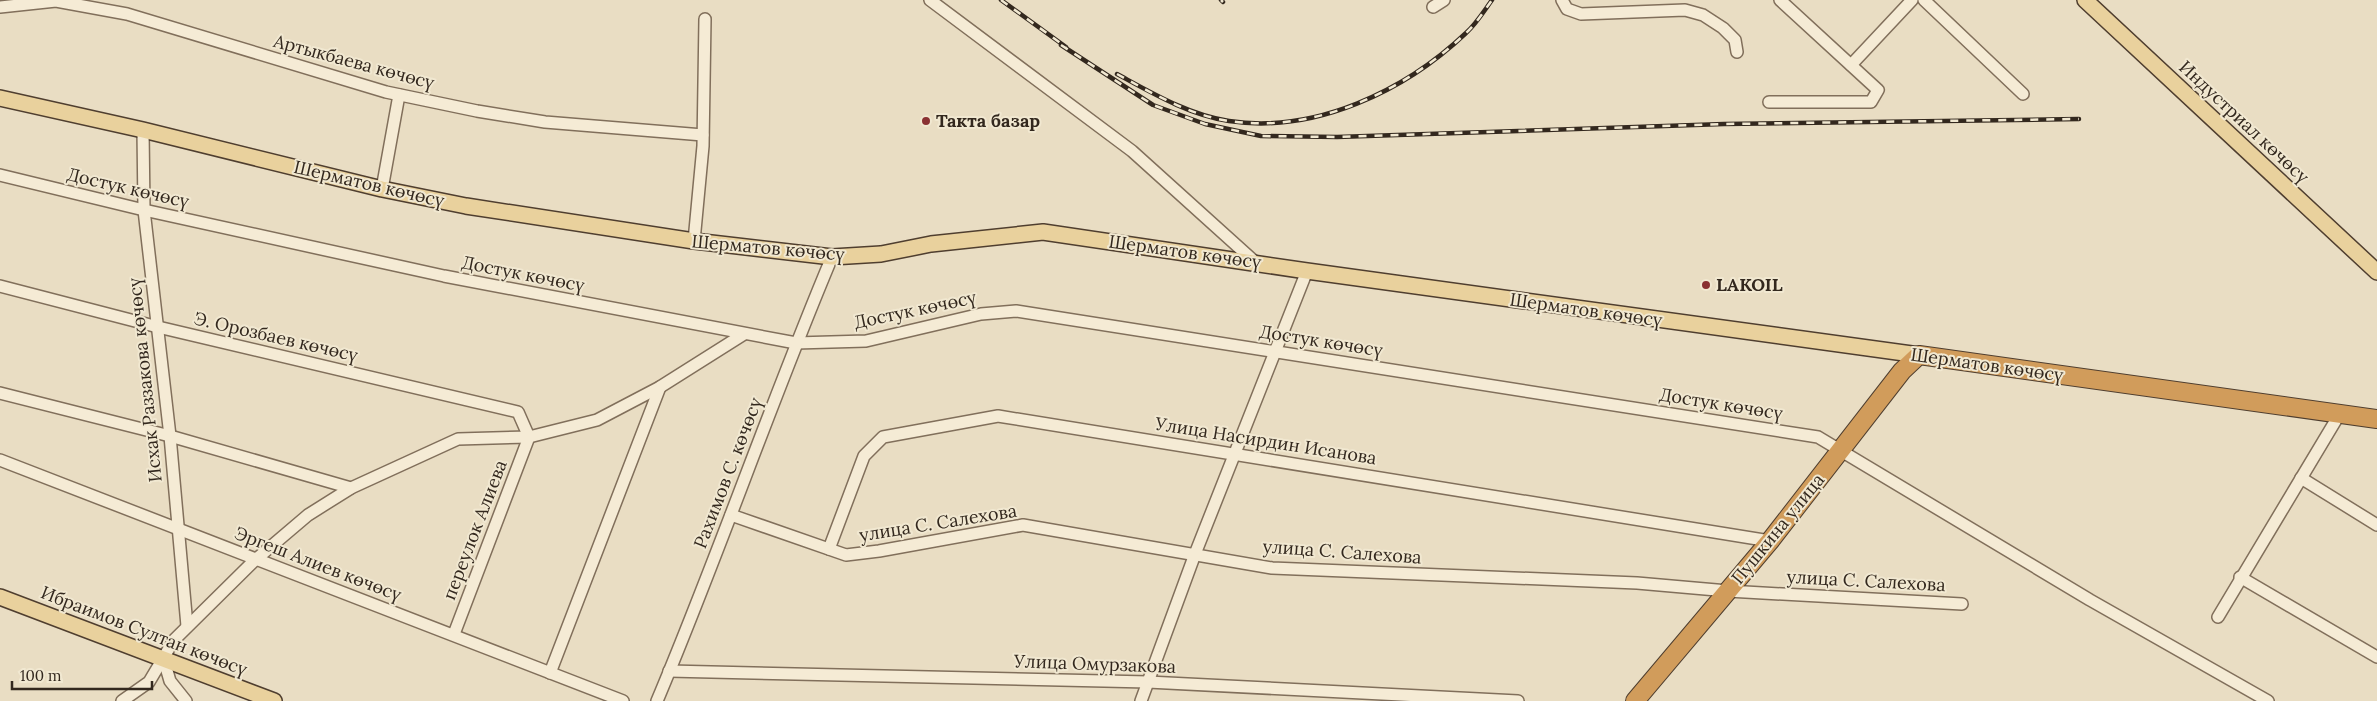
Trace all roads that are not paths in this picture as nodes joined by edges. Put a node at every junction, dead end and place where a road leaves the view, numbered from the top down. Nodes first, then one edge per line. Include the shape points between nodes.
1 (930, 0) edge
2 (1444, 0) edge
3 (1562, 0) edge
4 (1780, 0) edge
5 (1912, 0) edge
6 (1924, 0) edge
7 (2085, 0) edge
8 (0, 7) edge
9 (1433, 7) dead end
10 (705, 19) dead end
11 (1737, 52) dead end
12 (1851, 65) junction
13 (2023, 94) dead end
14 (399, 95) junction
15 (0, 98) edge
16 (1769, 102) dead end
17 (143, 130) junction
18 (703, 135) junction
19 (0, 175) edge
20 (382, 189) junction
21 (144, 210) junction
22 (694, 241) junction
23 (832, 257) junction
24 (1255, 262) junction
25 (1307, 271) junction
26 (2377, 272) edge
27 (0, 286) edge
28 (158, 328) junction
29 (744, 334) junction
30 (796, 343) junction
31 (1277, 352) junction
32 (1919, 355) junction
33 (660, 387) junction
34 (0, 393) edge
35 (2339, 415) junction
36 (2377, 419) edge
37 (170, 436) junction
38 (529, 437) junction
39 (1842, 449) junction
40 (1236, 453) junction
41 (0, 460) edge
42 (2301, 478) junction
43 (351, 488) junction
44 (731, 515) junction
45 (2377, 525) edge
46 (176, 527) junction
47 (1770, 541) junction
48 (828, 549) junction
49 (1195, 554) junction
50 (255, 560) junction
51 (2240, 577) junction
52 (1728, 591) junction
53 (0, 597) edge
54 (1962, 604) dead end
55 (2218, 617) dead end
56 (187, 626) junction
57 (454, 634) junction
58 (163, 657) junction
59 (2377, 657) edge
60 (669, 672) junction
61 (550, 673) junction
62 (1148, 682) junction
63 (122, 701) edge
64 (186, 701) edge
65 (274, 701) edge
66 (623, 701) edge
67 (657, 701) edge
68 (1141, 701) edge
69 (1518, 701) edge
70 (1634, 701) edge
71 (2268, 701) edge

1 - 24 street via 1132,151
2 - 9 street
3 - 11 street via 1567,9 1581,14 1685,10 1703,15 1735,40
4 - 12 street
5 - 12 street
6 - 13 street
7 - 26 main road, Индустриал көчөсү
8 - 14 street, Артыкбаева көчөсү via 56,1 127,14
10 - 18 street
12 - 16 street via 1878,90 1871,102
14 - 18 street, Артыкбаева көчөсү via 545,122
14 - 20 street
15 - 17 main road, Шерматов көчөсү
17 - 20 main road, Шерматов көчөсү
17 - 21 street, Исхак Раззакова көчөсү
18 - 22 street
19 - 21 street, Достук көчөсү
20 - 22 main road, Шерматов көчөсү via 466,206
21 - 28 street, Исхак Раззакова көчөсү
21 - 29 street, Достук көчөсү via 444,276
22 - 23 main road, Шерматов көчөсү
23 - 24 main road, Шерматов көчөсү via 881,254 931,244 1043,232
23 - 30 street, Рахимов С. көчөсү
24 - 25 main road, Шерматов көчөсү
25 - 31 street
25 - 32 main road, Шерматов көчөсү
27 - 28 street, Э. Орозбаев көчөсү
28 - 37 street, Исхак Раззакова көчөсү
28 - 38 street, Э. Орозбаев көчөсү via 518,412
29 - 30 street, Достук көчөсү
29 - 33 street
30 - 31 street, Достук көчөсү via 866,341 981,314 1016,311
30 - 44 street, Рахимов С. көчөсү
31 - 39 street, Достук көчөсү via 1818,437
31 - 40 street
32 - 35 highway, Шерматов көчөсү
32 - 39 highway, Пушкина улица via 1902,371
33 - 38 street via 597,420
33 - 61 street
34 - 37 street
35 - 36 highway, Шерматов көчөсү
35 - 42 street
37 - 43 street
37 - 46 street, Исхак Раззакова көчөсү
38 - 43 street via 458,439
38 - 57 street, переулок Алиева
39 - 47 highway, Пушкина улица
39 - 71 street, Достук көчөсү via 2090,600
40 - 47 street, Улица Насирдин Исанова
40 - 48 street, Улица Насирдин Исанова via 998,416 883,437 864,456
40 - 49 street
41 - 46 street, Эргеш Алиев көчөсү
42 - 45 street
42 - 51 street
43 - 50 street via 308,515
44 - 48 street, улица С. Салехова
44 - 60 street, Рахимов С. көчөсү
46 - 50 street, Эргеш Алиев көчөсү
46 - 56 street, Исхак Раззакова көчөсү
47 - 52 highway, Пушкина улица
48 - 49 street, улица С. Салехова via 846,555 879,551 1023,525
49 - 52 street, улица С. Салехова via 1272,568 1637,583
49 - 62 street
50 - 56 street
50 - 57 street, Эргеш Алиев көчөсү
51 - 55 street
51 - 59 street
52 - 54 street, улица С. Салехова
52 - 70 highway, Пушкина улица
53 - 58 main road, Ибраимов Султан көчөсү
56 - 58 street
57 - 61 street, Эргеш Алиев көчөсү
58 - 63 street via 149,682
58 - 64 street via 170,681
58 - 65 main road, Ибраимов Султан көчөсү
60 - 62 street, Улица Омурзакова
60 - 67 street, Рахимов С. көчөсү
61 - 66 street, Эргеш Алиев көчөсү
62 - 68 street
62 - 69 street, Улица Омурзакова

